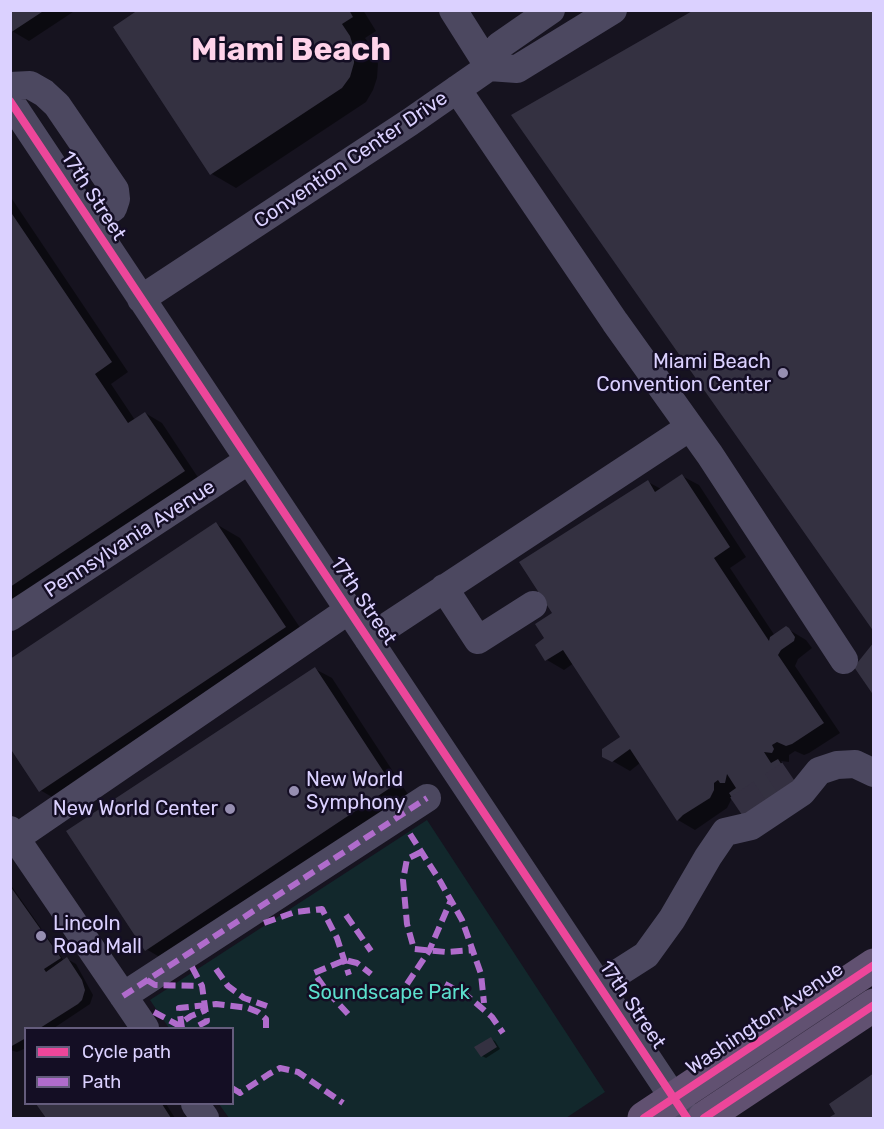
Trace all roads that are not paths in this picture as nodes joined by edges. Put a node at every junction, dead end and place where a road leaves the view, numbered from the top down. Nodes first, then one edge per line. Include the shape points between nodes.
1 (453, 10) edge
2 (551, 10) edge
3 (613, 10) edge
4 (489, 67) junction
5 (10, 86) edge
6 (457, 89) junction
7 (10, 101) edge
8 (91, 223) junction
9 (141, 299) junction
10 (690, 426) junction
11 (249, 460) junction
12 (444, 588) junction
13 (533, 605) dead end
14 (349, 610) junction
15 (10, 617) edge
16 (368, 639) junction
17 (844, 660) dead end
18 (819, 771) junction
19 (873, 773) edge
20 (790, 774) tunnel mouth
21 (427, 798) dead end
22 (13, 834) edge
23 (873, 966) edge
24 (599, 985) junction
25 (123, 996) junction
26 (873, 1005) edge
27 (144, 1027) edge
28 (196, 1105) edge
29 (681, 1109) edge
30 (205, 1119) edge
31 (645, 1119) edge
32 (704, 1119) edge

1 - 4 street
2 - 4 street, Convention Center Drive via 499,45
3 - 4 street via 517,69
4 - 6 street, Convention Center Drive
5 - 8 street via 30,85 57,105 115,190 113,208
6 - 9 street, Convention Center Drive
6 - 10 street
7 - 8 street, 17th Street
8 - 9 street, 17th Street
9 - 11 street, 17th Street
10 - 12 street
10 - 17 street
11 - 14 street, 17th Street
11 - 15 street, Pennsylvania Avenue
12 - 13 street via 478,640
12 - 16 street
14 - 16 street, 17th Street
14 - 22 street
16 - 24 street, 17th Street
18 - 19 street via 855,764
18 - 20 street
18 - 24 street via 802,792 751,826 731,820 672,920 646,955
21 - 25 street
22 - 25 street
23 - 29 main road, Washington Avenue
24 - 29 street, 17th Street
25 - 27 street
26 - 32 main road
28 - 30 street
29 - 31 main road, Washington Avenue

